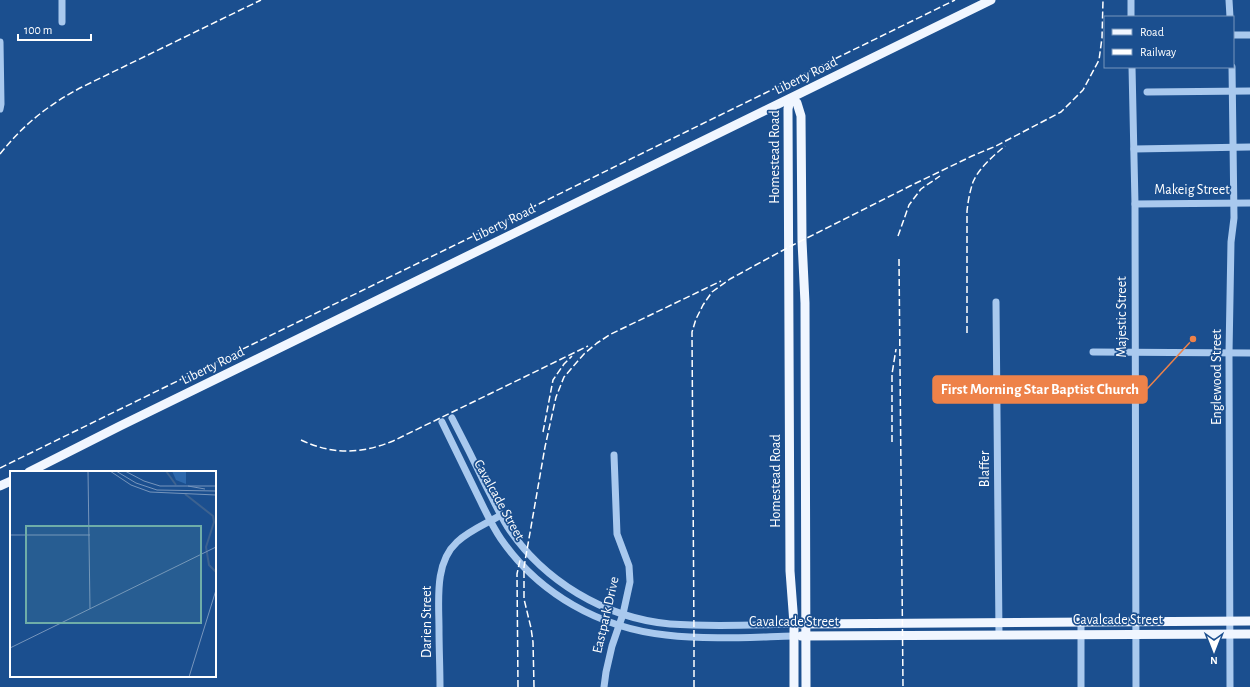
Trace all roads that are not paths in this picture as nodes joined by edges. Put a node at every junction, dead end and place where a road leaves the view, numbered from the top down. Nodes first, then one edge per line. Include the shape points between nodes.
1 (62, 0) edge
2 (991, 0) edge
3 (1131, 0) edge
4 (1229, 0) edge
5 (1131, 16) edge
6 (1230, 16) edge
7 (62, 22) dead end
8 (1250, 35) edge
9 (1234, 36) edge
10 (0, 42) edge
11 (1132, 68) edge
12 (1232, 68) edge
13 (811, 89) junction
14 (1232, 91) junction
15 (1250, 91) edge
16 (1147, 92) dead end
17 (790, 99) junction
18 (0, 108) edge
19 (761, 113) junction
20 (801, 116) junction
21 (788, 120) junction
22 (1232, 147) junction
23 (1250, 147) edge
24 (1134, 149) junction
25 (802, 176) junction
26 (789, 177) junction
27 (1234, 203) junction
28 (1250, 203) edge
29 (1135, 204) junction
30 (996, 302) dead end
31 (805, 303) junction
32 (789, 304) junction
33 (1093, 352) dead end
34 (1136, 352) junction
35 (1229, 353) junction
36 (1250, 353) edge
37 (789, 378) junction
38 (806, 378) junction
39 (452, 418) dead end
40 (442, 422) dead end
41 (461, 436) junction
42 (451, 441) junction
43 (614, 455) dead end
44 (31, 471) edge
45 (806, 478) junction
46 (790, 479) junction
47 (10, 481) edge
48 (0, 486) edge
49 (501, 515) junction
50 (491, 521) junction
51 (790, 534) junction
52 (805, 534) junction
53 (574, 591) junction
54 (567, 601) junction
55 (623, 614) junction
56 (1230, 621) junction
57 (1250, 621) edge
58 (999, 622) junction
59 (1082, 622) junction
60 (1136, 622) junction
61 (794, 624) junction
62 (807, 624) junction
63 (710, 625) junction
64 (619, 626) junction
65 (1082, 634) junction
66 (1136, 634) junction
67 (1230, 634) junction
68 (1250, 634) edge
69 (999, 635) junction
70 (794, 636) junction
71 (806, 636) junction
72 (710, 637) junction
73 (440, 687) edge
74 (604, 687) edge
75 (794, 687) edge
76 (806, 687) edge
77 (1081, 687) edge
78 (1136, 687) edge
79 (1230, 687) edge

1 - 7 street
2 - 13 main road, Liberty Road
3 - 5 street
4 - 6 street
8 - 9 street
10 - 18 street
11 - 24 street, Majestic Street
12 - 14 street, Englewood Street
13 - 17 main road, Liberty Road
13 - 20 main road via 805,97
14 - 15 street
14 - 16 street
14 - 22 street, Englewood Street
17 - 19 main road, Liberty Road
17 - 20 main road, Homestead Road via 796,103
17 - 21 main road, Homestead Road
19 - 21 main road via 777,110
19 - 44 main road, Liberty Road
20 - 25 main road, Homestead Road
21 - 26 main road, Homestead Road
22 - 23 street
22 - 24 street
22 - 27 street, Englewood Street
24 - 29 street, Majestic Street
25 - 26 main road
25 - 31 main road, Homestead Road
26 - 32 main road, Homestead Road
27 - 28 street, Makeig Street
27 - 29 street, Makeig Street
27 - 35 street, Englewood Street
29 - 34 street, Majestic Street
30 - 58 street, Blaffer
31 - 32 main road
31 - 38 main road, Homestead Road
32 - 37 main road, Homestead Road
33 - 34 street
34 - 35 street
34 - 60 street, Majestic Street
35 - 36 street
35 - 56 street, Englewood Street
37 - 38 main road
37 - 46 main road, Homestead Road
38 - 45 main road, Homestead Road
39 - 41 street, Cavalcade Street
40 - 42 street, Cavalcade Street
41 - 42 street
41 - 49 street, Cavalcade Street
42 - 50 street, Cavalcade Street
43 - 55 street, Eastpark Drive via 617,534 629,566 630,582
45 - 46 main road
45 - 52 main road, Homestead Road
46 - 51 main road, Homestead Road
47 - 48 main road
49 - 50 street, Darien Street
49 - 53 street, Cavalcade Street via 515,537 538,563
50 - 54 street, Cavalcade Street via 500,538 524,567
50 - 73 street, Darien Street via 456,542 445,560 439,589
51 - 52 main road
51 - 61 main road, Homestead Road
52 - 62 main road, Homestead Road
53 - 54 street
53 - 55 street, Cavalcade Street
54 - 64 street, Cavalcade Street via 586,613
55 - 63 street, Cavalcade Street via 670,624
55 - 64 street, Eastpark Drive
56 - 57 main road, Cavalcade Street
56 - 60 main road, Cavalcade Street
56 - 67 street, Englewood Street
58 - 59 main road, Cavalcade Street
58 - 62 main road, Cavalcade Street
58 - 69 street, Blaffer
59 - 60 main road, Cavalcade Street
59 - 65 street
60 - 66 street, Majestic Street
61 - 62 main road, Cavalcade Street
61 - 63 street, Cavalcade Street
61 - 70 main road, Homestead Road
62 - 71 main road, Homestead Road
63 - 72 street
64 - 72 street, Cavalcade Street via 666,635
64 - 74 street, Eastpark Drive via 612,646
65 - 66 main road, Cavalcade Street
65 - 69 main road, Cavalcade Street
65 - 77 street
66 - 67 main road, Cavalcade Street
66 - 78 street, Majestic Street
67 - 68 main road, Cavalcade Street
67 - 79 street, Englewood Street
69 - 71 main road, Cavalcade Street
70 - 71 main road, Cavalcade Street
70 - 72 street, Cavalcade Street
70 - 75 main road, Homestead Road
71 - 76 main road, Homestead Road

